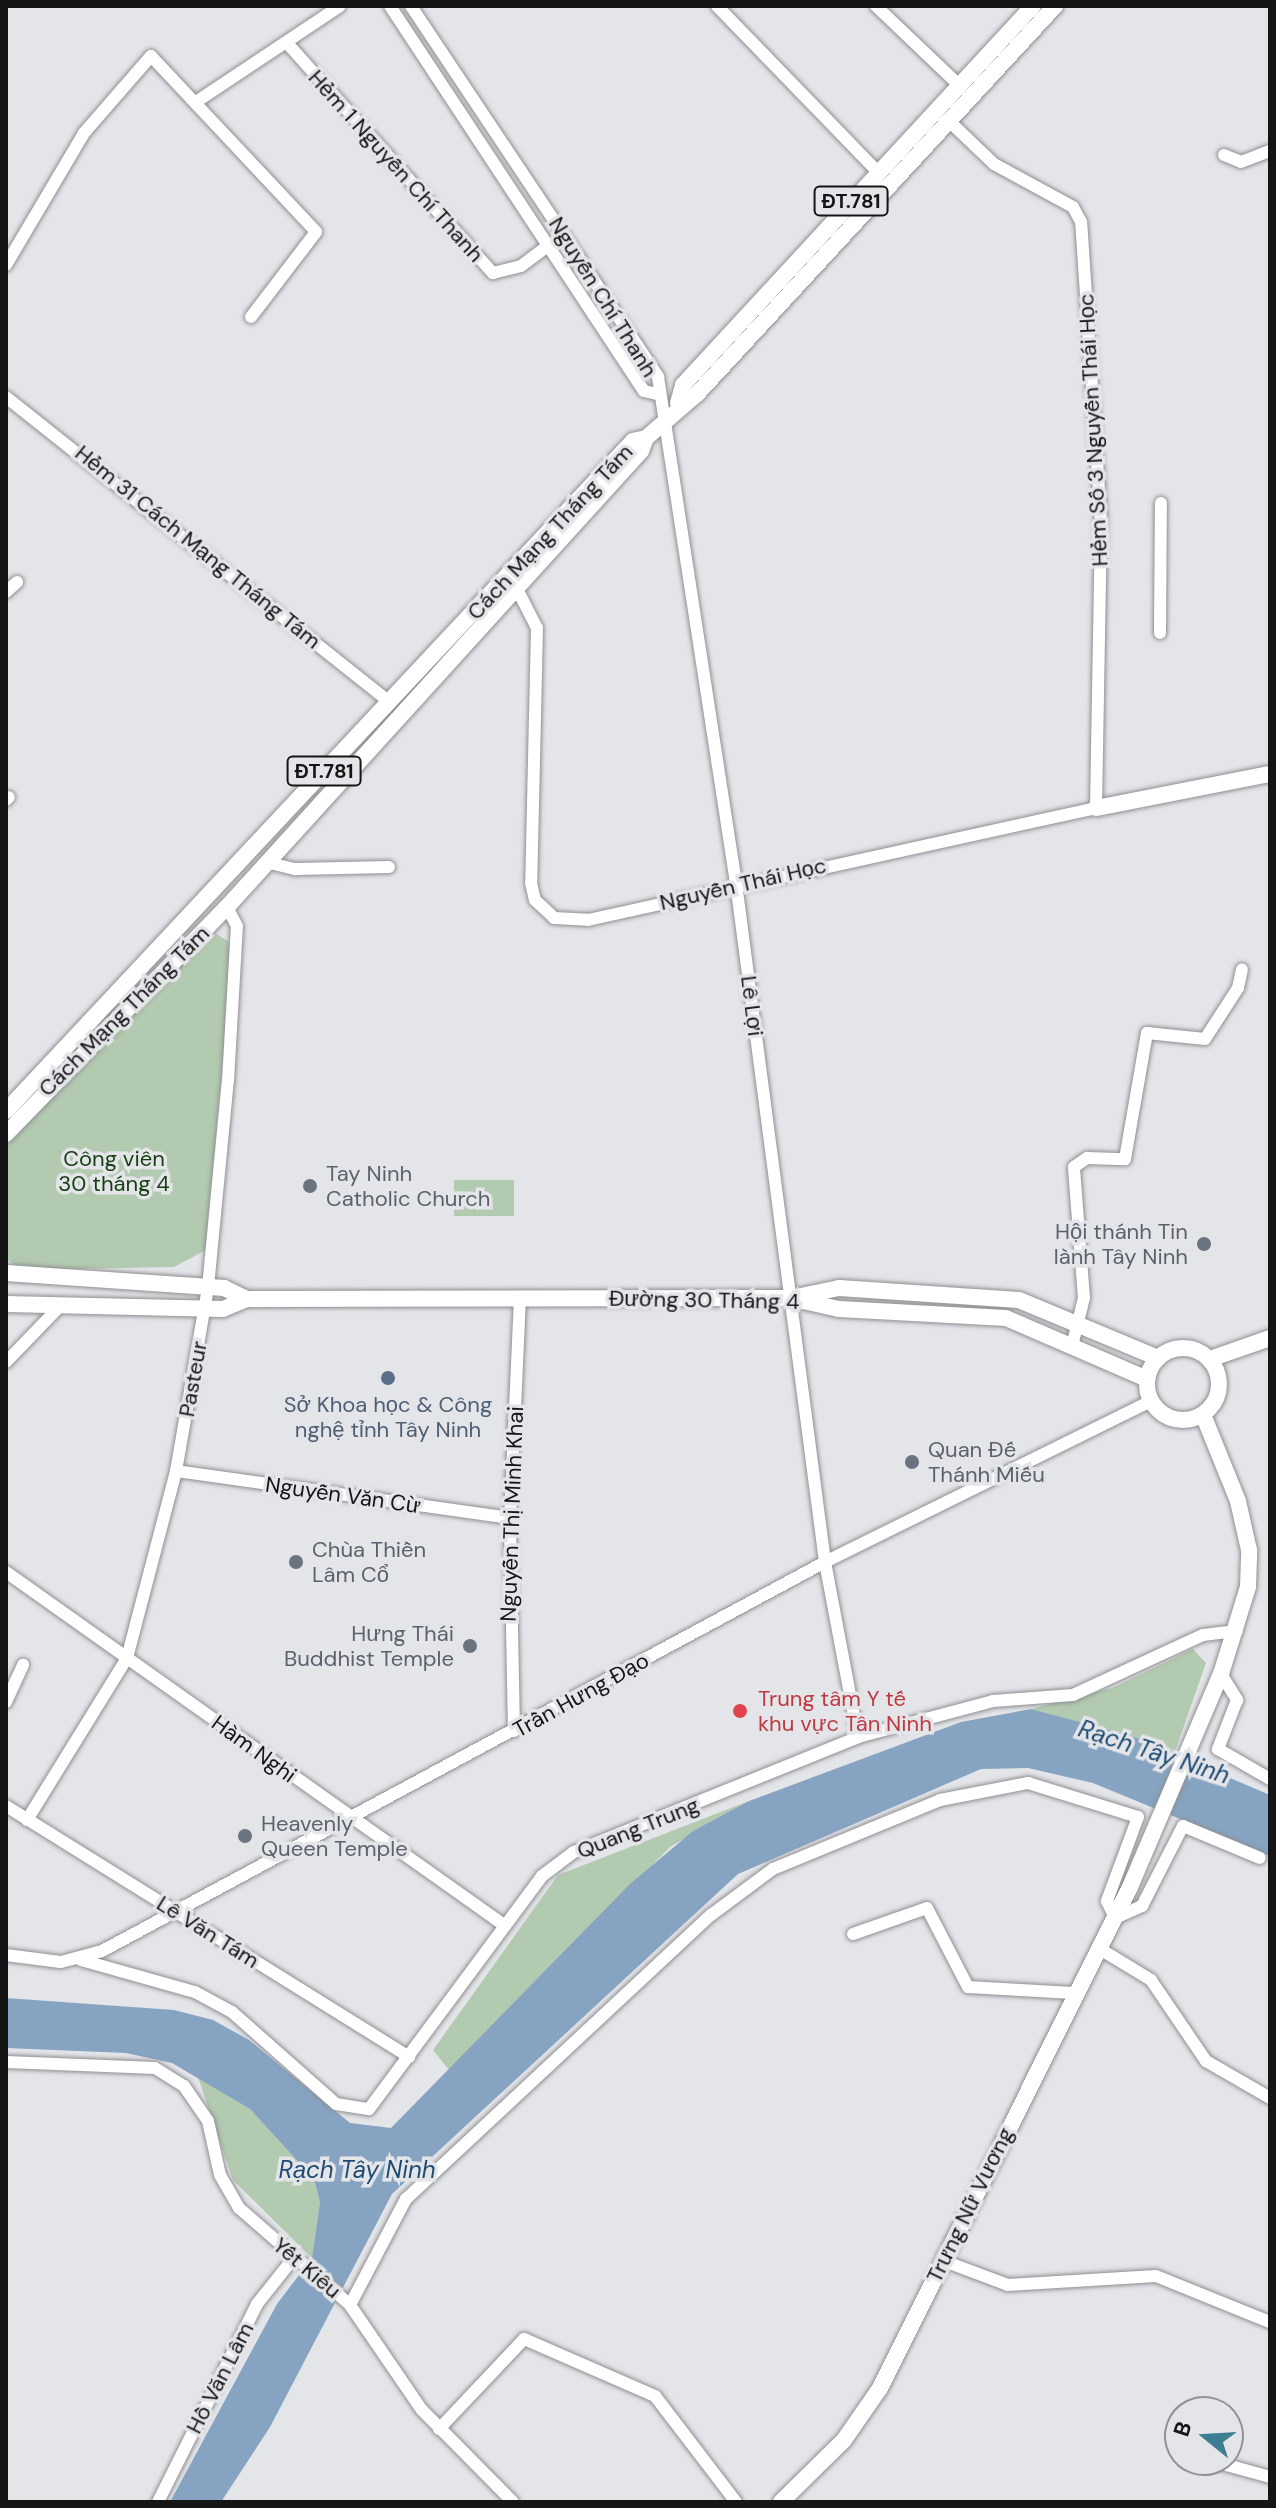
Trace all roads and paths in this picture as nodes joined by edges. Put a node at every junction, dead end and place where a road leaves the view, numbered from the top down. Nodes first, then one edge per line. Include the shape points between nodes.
1 (340, 6) edge
2 (390, 6) edge
3 (411, 6) edge
4 (717, 6) edge
5 (876, 6) edge
6 (1055, 6) edge
7 (1030, 7) edge
8 (287, 43) junction
9 (959, 85) junction
10 (199, 100) junction
11 (475, 100) junction
12 (462, 110) junction
13 (942, 116) junction
14 (1270, 151) edge
15 (1224, 155) dead end
16 (878, 172) junction
17 (550, 244) junction
18 (6, 265) edge
19 (588, 269) junction
20 (573, 279) junction
21 (251, 317) dead end
22 (657, 394) junction
23 (6, 397) edge
24 (678, 403) junction
25 (664, 419) junction
26 (1161, 503) dead end
27 (17, 582) dead end
28 (512, 583) junction
29 (6, 592) edge
30 (1160, 633) dead end
31 (387, 700) junction
32 (356, 748) junction
33 (1270, 774) edge
34 (1096, 808) junction
35 (259, 857) junction
36 (389, 867) dead end
37 (736, 883) junction
38 (221, 901) junction
39 (1242, 969) dead end
40 (6, 1111) edge
41 (6, 1134) edge
42 (6, 1273) edge
43 (208, 1287) junction
44 (520, 1297) junction
45 (790, 1298) junction
46 (247, 1299) junction
47 (6, 1304) edge
48 (60, 1306) junction
49 (205, 1309) junction
50 (1081, 1321) junction
51 (1270, 1338) edge
52 (1073, 1342) junction
53 (1158, 1358) junction
54 (1210, 1359) junction
55 (6, 1362) edge
56 (1147, 1379) junction
57 (1151, 1401) junction
58 (1203, 1415) junction
59 (176, 1471) junction
60 (510, 1518) junction
61 (825, 1562) junction
62 (6, 1572) edge
63 (1237, 1631) junction
64 (127, 1658) junction
65 (23, 1665) dead end
66 (1221, 1674) junction
67 (6, 1702) edge
68 (514, 1731) junction
69 (858, 1737) junction
70 (1270, 1779) edge
71 (6, 1806) edge
72 (351, 1819) junction
73 (27, 1820) junction
74 (1260, 1858) dead end
75 (178, 1913) junction
76 (1115, 1918) junction
77 (504, 1925) junction
78 (853, 1934) dead end
79 (1100, 1949) junction
80 (6, 1955) edge
81 (81, 1960) junction
82 (1073, 1993) junction
83 (409, 2057) junction
84 (6, 2062) edge
85 (1270, 2098) edge
86 (292, 2260) junction
87 (944, 2261) junction
88 (350, 2305) junction
89 (1270, 2322) edge
90 (439, 2429) junction
91 (1244, 2470) edge
92 (1270, 2477) edge
93 (158, 2502) edge
94 (513, 2502) edge
95 (736, 2502) edge
96 (781, 2502) edge

1 - 8 street
2 - 12 street, Nguyễn Chí Thanh
3 - 11 street, Nguyễn Chí Thanh
4 - 16 street
5 - 9 street
6 - 13 main road, ĐT.781
7 - 9 main road, ĐT.781
8 - 10 street
8 - 17 street, Hẻm 1 Nguyễn Chí Thanh via 493,273 521,266
9 - 13 main road, ĐT.781
10 - 18 street via 158,59 142,58 74,148
10 - 21 street via 216,128 316,232
11 - 12 street
11 - 19 street, Nguyễn Chí Thanh
12 - 17 street, Nguyễn Chí Thanh
13 - 16 main road, ĐT.781
13 - 24 main road, ĐT.781 via 697,394
13 - 34 street, Hẻm Số 3 Nguyễn Thái Học via 994,164 1073,207 1081,222 1101,521
14 - 15 street via 1241,162
16 - 24 main road, ĐT.781 via 683,385
17 - 20 street, Nguyễn Chí Thanh
19 - 20 street
19 - 22 street, Nguyễn Chí Thanh via 658,377
20 - 22 street, Nguyễn Chí Thanh via 644,391
22 - 25 street, Lê Lợi
23 - 31 street, Hẻm 31 Cách Mạng Tháng Tám
24 - 25 main road, Cách Mạng Tháng Tám
25 - 28 main road, Cách Mạng Tháng Tám / ĐT.781 via 646,438 633,441
25 - 37 street, Lê Lợi
26 - 30 street
27 - 29 street
28 - 31 main road, Cách Mạng Tháng Tám / ĐT.781
28 - 32 main road, Cách Mạng Tháng Tám / ĐT.781
28 - 37 street, Nguyễn Thái Học via 537,628 535,900 554,918 580,921
31 - 32 main road, Cách Mạng Tháng Tám / ĐT.781
32 - 35 main road, Cách Mạng Tháng Tám / ĐT.781
33 - 34 main road, Nguyễn Thái Học
34 - 37 street, Nguyễn Thái Học
35 - 36 street via 295,869
35 - 38 main road, Cách Mạng Tháng Tám / ĐT.781
37 - 45 street, Lê Lợi
38 - 40 main road, Cách Mạng Tháng Tám / ĐT.781
38 - 41 main road, Cách Mạng Tháng Tám / ĐT.781
38 - 43 street, Pasteur via 237,926
39 - 50 street via 1238,988 1205,1039 1147,1033 1125,1159 1087,1158 1074,1167
42 - 43 main road, Đường 30 Tháng 4
43 - 46 main road, Đường 30 Tháng 4
43 - 49 street, Pasteur
44 - 45 main road, Đường 30 Tháng 4
44 - 46 main road, Đường 30 Tháng 4
44 - 60 street, Nguyễn Thị Minh Khai
45 - 50 main road via 839,1288 939,1291 1019,1300
45 - 52 main road, Đường 30 Tháng 4 via 839,1309 985,1314
45 - 61 street, Lê Lợi
46 - 49 main road, Đường 30 Tháng 4
47 - 48 main road, Đường 30 Tháng 4
48 - 49 main road, Đường 30 Tháng 4
48 - 55 street
49 - 59 street, Pasteur
50 - 52 street
50 - 53 main road
51 - 54 main road
52 - 56 main road, Đường 30 Tháng 4
53 - 54 main road via 1181,1347
53 - 56 main road
54 - 58 main road via 1219,1388
56 - 57 main road
57 - 58 main road via 1168,1418
57 - 61 street, Trần Hưng Đạo
58 - 63 main road via 1238,1501 1249,1550
59 - 60 street, Nguyễn Văn Cừ
59 - 64 street, Pasteur
60 - 68 street, Nguyễn Thị Minh Khai
61 - 68 street, Trần Hưng Đạo
61 - 69 street, Lê Lợi
62 - 64 street, Hàm Nghi
63 - 66 main road
63 - 69 street, Quang Trung via 1203,1635 1073,1695 993,1701
64 - 72 street, Hàm Nghi
64 - 73 street, Pasteur
65 - 67 street
66 - 70 street via 1237,1700 1218,1749
66 - 76 main road, Trưng Nữ Vương
68 - 72 street, Trần Hưng Đạo
69 - 77 street, Quang Trung via 574,1852 542,1876
71 - 73 street, Lê Văn Tám
72 - 75 street, Trần Hưng Đạo
72 - 77 street, Hàm Nghi
73 - 75 street, Lê Văn Tám
74 - 76 street via 1183,1826 1142,1906
75 - 81 street, Trần Hưng Đạo
75 - 83 street, Lê Văn Tám
76 - 79 main road, Trưng Nữ Vương
76 - 88 street via 1107,1901 1138,1817 1028,1783 940,1800 773,1869 711,1915 406,2199
77 - 83 street, Quang Trung
78 - 82 street via 927,1908 968,1987
79 - 82 main road, Trưng Nữ Vương
79 - 85 street via 1151,1980 1206,2061
80 - 81 street, Trần Hưng Đạo
81 - 83 street, Quang Trung via 168,1982 220,2005 310,2085 351,2110 369,2109
82 - 87 main road, Trưng Nữ Vương
84 - 86 street, Yết Kiêu via 134,2065 169,2074 208,2121 227,2192
86 - 88 street, Yết Kiêu via 306,2263
86 - 93 street, Hồ Văn Lâm via 257,2304
87 - 89 street via 1008,2285 1156,2276
87 - 96 main road, Trưng Nữ Vương via 880,2388 844,2440
88 - 90 street, Yết Kiêu
90 - 94 street, Yết Kiêu
90 - 95 street via 524,2339 655,2396
91 - 92 street

